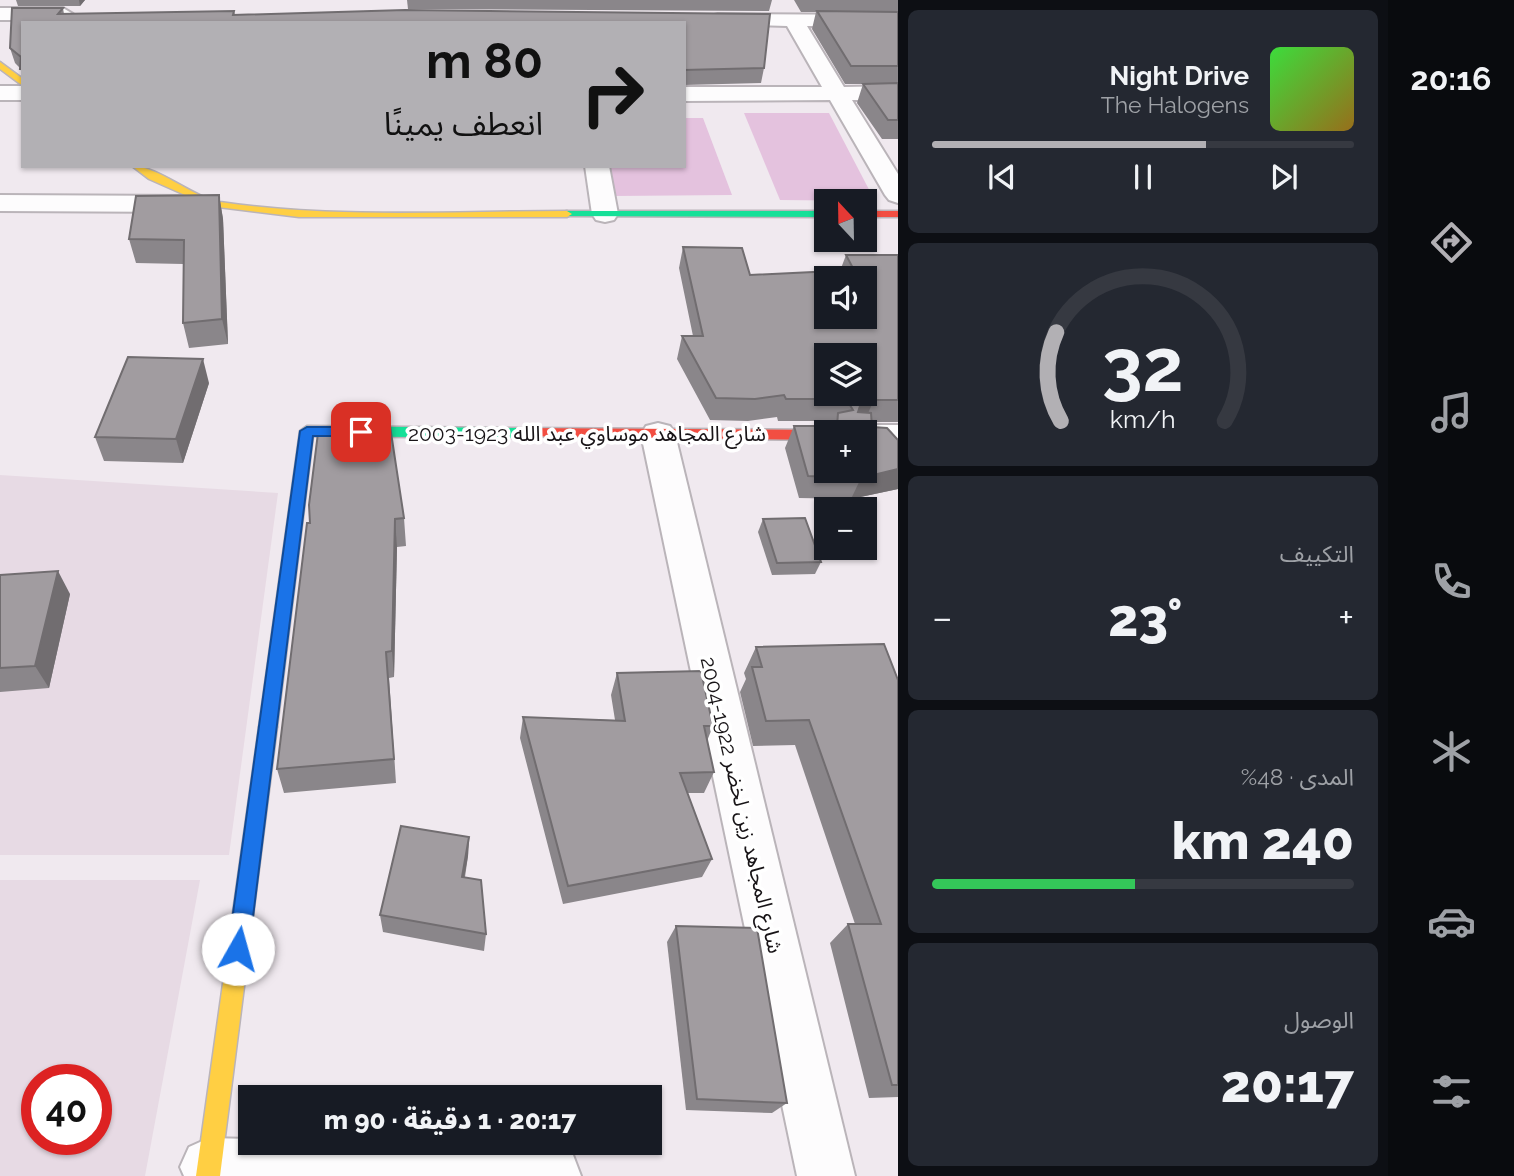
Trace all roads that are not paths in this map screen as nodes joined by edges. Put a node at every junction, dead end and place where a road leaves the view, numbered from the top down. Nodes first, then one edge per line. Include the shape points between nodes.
1 (0, 14) edge
2 (84, 15) edge
3 (696, 20) edge
4 (794, 20) junction
5 (898, 21) edge
6 (0, 65) edge
7 (21, 81) edge
8 (0, 93) edge
9 (21, 93) edge
10 (837, 93) junction
11 (898, 93) edge
12 (686, 94) edge
13 (140, 168) edge
14 (597, 168) edge
15 (898, 195) edge
16 (0, 203) edge
17 (214, 204) junction
18 (605, 214) junction
19 (814, 214) edge
20 (877, 214) edge
21 (898, 215) edge
22 (658, 434) junction
23 (814, 435) edge
24 (877, 436) edge
25 (898, 436) edge
26 (209, 1172) edge
27 (552, 1176) edge
28 (826, 1176) edge

1 - 2 street
3 - 4 street
4 - 5 street
4 - 10 street
6 - 7 street
8 - 9 street
10 - 11 street
10 - 12 street
10 - 15 street
13 - 17 street
14 - 18 street
16 - 17 street
17 - 18 street via 299,214
18 - 19 street
20 - 21 street
22 - 23 street, شارع المجاهد موساوي عبد الله 1923-2003
22 - 26 street, شارع المجاهد موساوي عبد الله 1923-2003 via 307,431
22 - 28 street, شارع المجاهد زين لخضر 1922-2004
24 - 25 street
26 - 27 street

